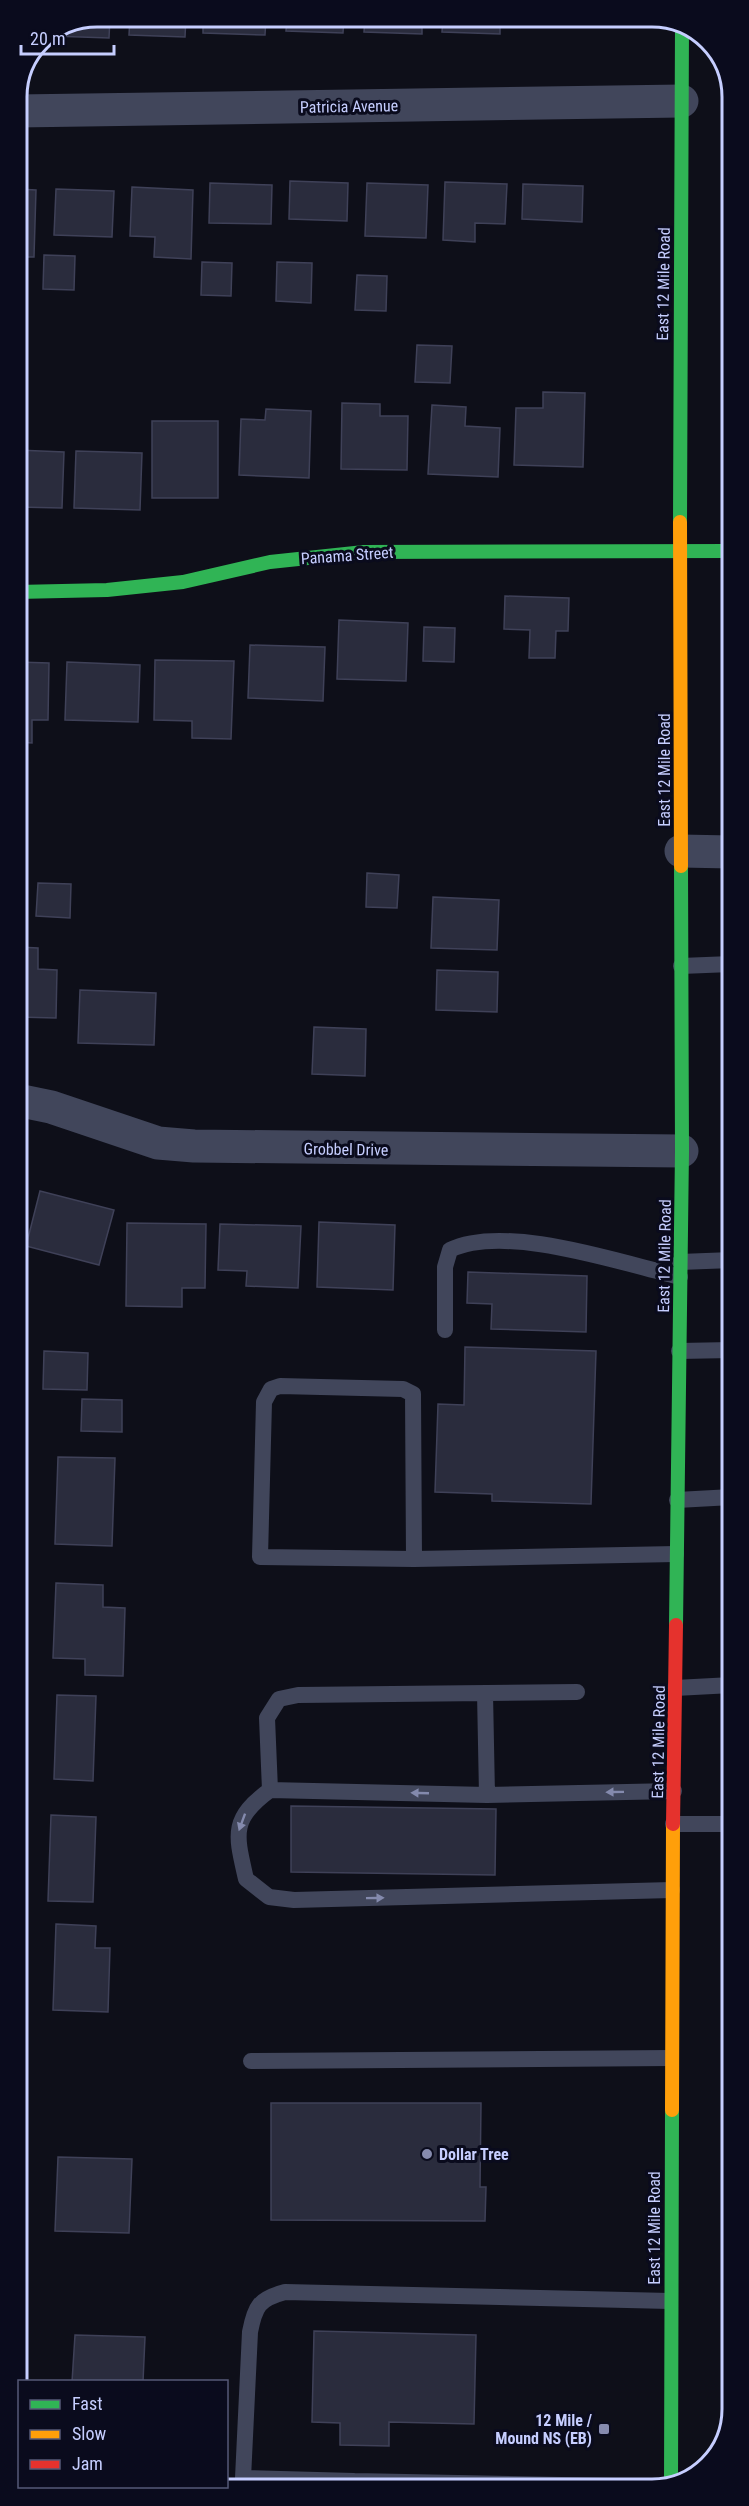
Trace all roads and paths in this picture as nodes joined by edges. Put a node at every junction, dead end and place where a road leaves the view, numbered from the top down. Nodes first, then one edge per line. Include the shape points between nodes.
1 (682, 34) edge
2 (682, 101) junction
3 (27, 111) edge
4 (680, 551) junction
5 (722, 551) edge
6 (27, 592) edge
7 (681, 851) junction
8 (722, 852) edge
9 (722, 964) edge
10 (681, 966) junction
11 (27, 1102) edge
12 (682, 1151) junction
13 (722, 1262) edge
14 (680, 1269) junction
15 (445, 1330) dead end
16 (722, 1350) edge
17 (679, 1351) junction
18 (722, 1498) edge
19 (677, 1500) junction
20 (676, 1554) junction
21 (414, 1559) junction
22 (722, 1686) edge
23 (675, 1688) junction
24 (577, 1692) dead end
25 (485, 1693) junction
26 (270, 1790) junction
27 (674, 1791) junction
28 (487, 1795) junction
29 (673, 1824) junction
30 (722, 1824) edge
31 (672, 1890) junction
32 (671, 2058) junction
33 (251, 2061) dead end
34 (670, 2301) junction
35 (670, 2477) edge
36 (243, 2479) edge

1 - 2 main road, East 12 Mile Road
2 - 3 street, Patricia Avenue
2 - 4 main road, East 12 Mile Road
4 - 5 main road, Panama Street
4 - 6 main road, Panama Street via 364,552 270,562 183,582 107,590
4 - 7 main road, East 12 Mile Road
7 - 8 street
7 - 10 main road, East 12 Mile Road
9 - 10 lane
10 - 12 main road, East 12 Mile Road
11 - 12 street, Grobbel Drive via 158,1143 194,1146
12 - 14 main road, East 12 Mile Road
13 - 14 lane
14 - 15 lane via 530,1242 464,1243 450,1250 445,1267
14 - 17 main road, East 12 Mile Road
16 - 17 lane
17 - 19 main road, East 12 Mile Road
18 - 19 lane
19 - 20 main road, East 12 Mile Road
20 - 21 lane
20 - 23 main road, East 12 Mile Road
21 - 21 lane via 260,1557 264,1402 270,1389 403,1389 412,1394
22 - 23 lane
23 - 27 main road, East 12 Mile Road
24 - 25 lane
25 - 26 lane via 298,1695 279,1699 267,1718
25 - 28 lane
28 -> 26 lane
26 -> 31 lane via 248,1805 236,1838 246,1879 269,1897 294,1900
27 -> 28 lane
27 - 29 main road, East 12 Mile Road
29 - 30 lane
29 - 31 main road, East 12 Mile Road
31 - 32 main road, East 12 Mile Road
32 - 33 lane
32 - 34 main road, East 12 Mile Road
34 - 35 main road, East 12 Mile Road
34 - 36 lane via 285,2292 265,2298 253,2313 250,2332

